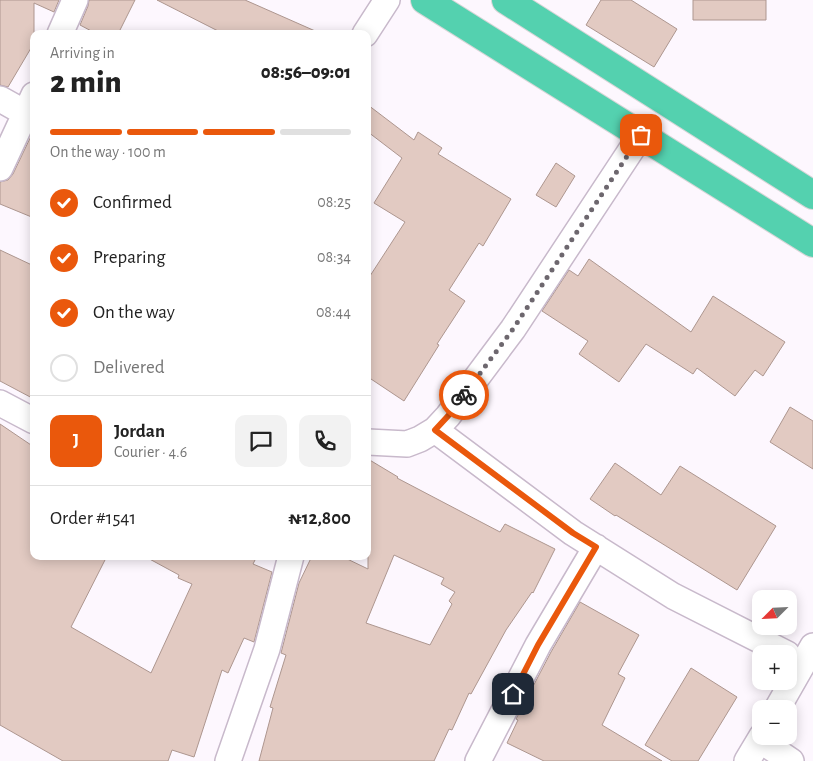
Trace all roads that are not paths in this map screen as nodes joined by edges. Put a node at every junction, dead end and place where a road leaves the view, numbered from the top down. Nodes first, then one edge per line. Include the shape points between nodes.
1 (75, 0) edge
2 (387, 0) edge
3 (425, 0) edge
4 (506, 0) edge
5 (62, 30) edge
6 (368, 30) edge
7 (0, 99) edge
8 (30, 109) edge
9 (30, 111) edge
10 (641, 135) junction
11 (0, 168) edge
12 (813, 195) edge
13 (813, 243) edge
14 (0, 403) edge
15 (30, 419) edge
16 (435, 430) junction
17 (371, 442) edge
18 (596, 547) junction
19 (290, 560) edge
20 (798, 654) edge
21 (780, 700) edge
22 (757, 745) edge
23 (770, 745) edge
24 (228, 761) edge
25 (478, 761) edge
26 (747, 761) edge
27 (792, 761) edge

1 - 5 street
2 - 6 street
3 - 10 highway
4 - 12 highway
7 - 8 street
9 - 11 street
10 - 13 highway
10 - 16 street via 513,329
14 - 15 street
16 - 17 street via 407,444
16 - 18 street
18 - 20 street via 673,596
18 - 25 street via 538,645
19 - 24 street via 267,649
20 - 21 street
22 - 26 street
23 - 27 street

